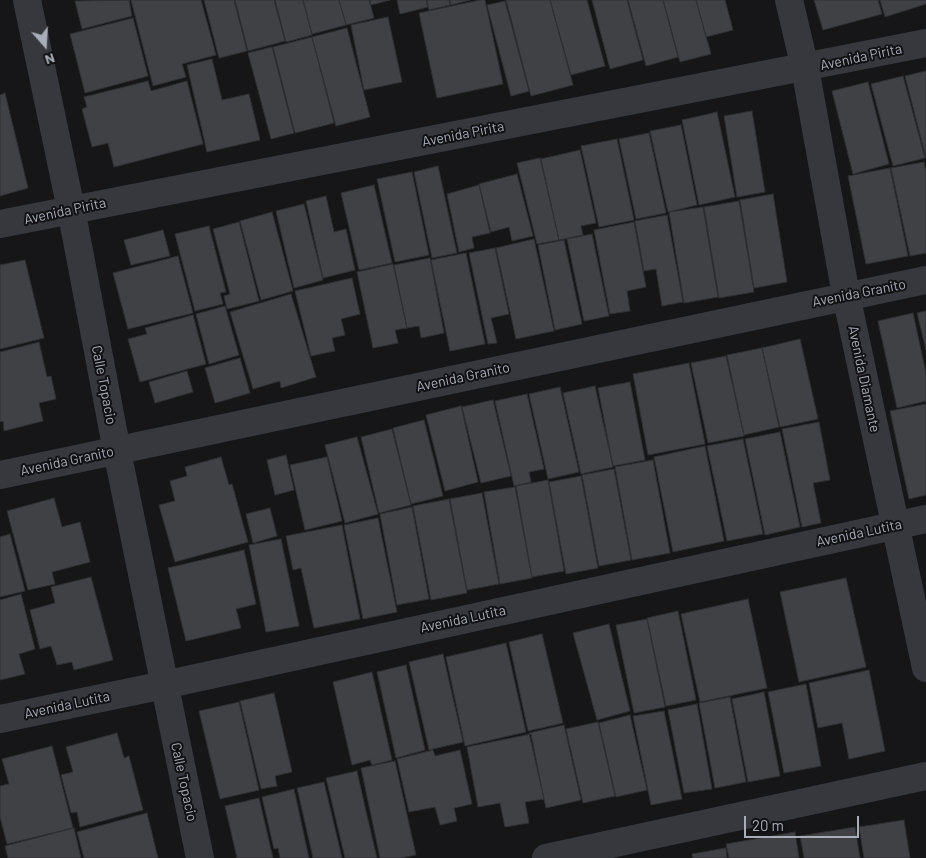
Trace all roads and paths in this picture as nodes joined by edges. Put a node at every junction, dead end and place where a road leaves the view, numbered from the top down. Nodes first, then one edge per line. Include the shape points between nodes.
1 (27, 0) edge
2 (789, 0) edge
3 (926, 43) edge
4 (805, 68) junction
5 (71, 209) junction
6 (0, 224) edge
7 (926, 280) edge
8 (846, 295) junction
9 (117, 451) junction
10 (0, 475) edge
11 (926, 519) edge
12 (894, 525) junction
13 (926, 668) edge
14 (164, 685) junction
15 (0, 719) edge
16 (926, 776) edge
17 (200, 858) edge
18 (546, 858) edge

1 - 5 street, Calle Topacio
2 - 4 street, Avenida Diamante
3 - 4 street, Avenida Pirita
4 - 5 street, Avenida Pirita
4 - 8 street, Avenida Diamante
5 - 6 street, Avenida Pirita
5 - 9 street, Calle Topacio
7 - 8 street, Avenida Granito
8 - 9 street, Avenida Granito
8 - 12 street, Avenida Diamante
9 - 10 street, Avenida Granito
9 - 14 street, Calle Topacio
11 - 12 street, Avenida Lutita
12 - 13 street, Avenida Diamante
12 - 14 street, Avenida Lutita
14 - 15 street, Avenida Lutita
14 - 17 street, Calle Topacio
16 - 18 street

